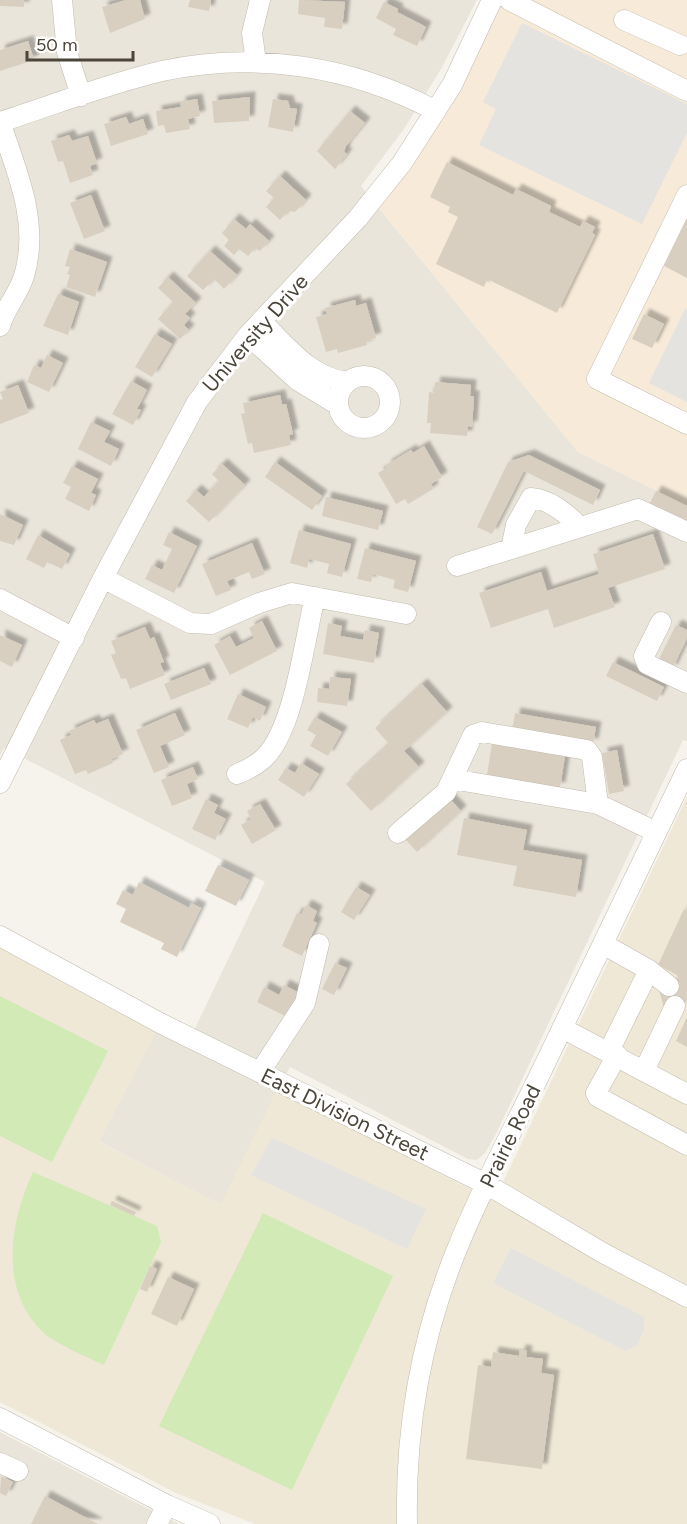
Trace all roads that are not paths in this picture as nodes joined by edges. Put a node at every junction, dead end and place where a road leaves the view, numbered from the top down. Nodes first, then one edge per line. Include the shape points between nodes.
1 (62, 0) edge
2 (260, 0) edge
3 (492, 0) edge
4 (509, 0) edge
5 (624, 20) dead end
6 (680, 45) dead end
7 (256, 62) junction
8 (687, 91) edge
9 (81, 96) junction
10 (436, 111) junction
11 (0, 122) edge
12 (687, 195) edge
13 (1, 317) edge
14 (255, 328) junction
15 (348, 382) junction
16 (338, 405) junction
17 (687, 424) edge
18 (580, 527) junction
19 (687, 532) edge
20 (511, 549) junction
21 (457, 566) dead end
22 (104, 578) junction
23 (315, 597) junction
24 (0, 599) edge
25 (406, 614) dead end
26 (661, 622) dead end
27 (74, 638) junction
28 (687, 683) edge
29 (687, 769) edge
30 (237, 774) dead end
31 (452, 779) junction
32 (0, 783) edge
33 (598, 804) junction
34 (656, 832) junction
35 (398, 833) dead end
36 (0, 936) edge
37 (319, 944) dead end
38 (603, 944) junction
39 (650, 970) junction
40 (669, 986) dead end
41 (675, 1006) dead end
42 (562, 1028) junction
43 (613, 1053) junction
44 (644, 1071) junction
45 (260, 1072) junction
46 (687, 1094) edge
47 (687, 1145) edge
48 (486, 1184) junction
49 (687, 1297) edge
50 (0, 1418) edge
51 (0, 1463) edge
52 (18, 1471) dead end
53 (167, 1505) junction
54 (157, 1524) edge
55 (210, 1524) edge
56 (407, 1524) edge

1 - 9 street via 67,52
2 - 7 street via 252,33
3 - 10 street, University Drive
4 - 8 street
5 - 6 street
7 - 9 street via 162,71
7 - 10 street via 349,76 387,88
9 - 11 street
10 - 14 street, University Drive via 373,200
11 - 13 street via 25,197 30,230 22,282 10,308
12 - 17 street via 597,379
14 - 15 street via 322,377
14 - 16 street via 297,380
14 - 22 street, University Drive via 193,409
15 - 16 street via 342,388
15 - 16 street via 366,376 376,379 389,393 388,412 375,426 365,428 347,422
18 - 19 street via 638,509
18 - 20 street
18 - 20 street via 564,511 531,498 516,525
20 - 21 street
22 - 23 street via 200,625 277,596 292,593
22 - 27 street, University Drive
23 - 25 street
23 - 30 street via 283,726 265,757
24 - 27 street
26 - 28 street via 644,656 647,664
27 - 32 street, University Drive
29 - 34 street, Prairie Road
31 - 33 street
31 - 33 street via 473,735 482,732 587,750 592,757
31 - 35 street via 446,792
33 - 34 street
34 - 38 street, Prairie Road
36 - 45 street, East Division Street
37 - 45 street via 305,1003
38 - 39 street
38 - 42 street, Prairie Road
39 - 40 street
39 - 43 street
41 - 44 street
42 - 43 street
42 - 48 street, Prairie Road
43 - 44 street
43 - 47 street via 596,1093 598,1097
44 - 46 street
45 - 48 street, East Division Street
48 - 49 street, East Division Street
48 - 56 street, Prairie Road via 449,1268 423,1354 408,1451
50 - 53 street
51 - 52 street
53 - 54 street
53 - 55 street

